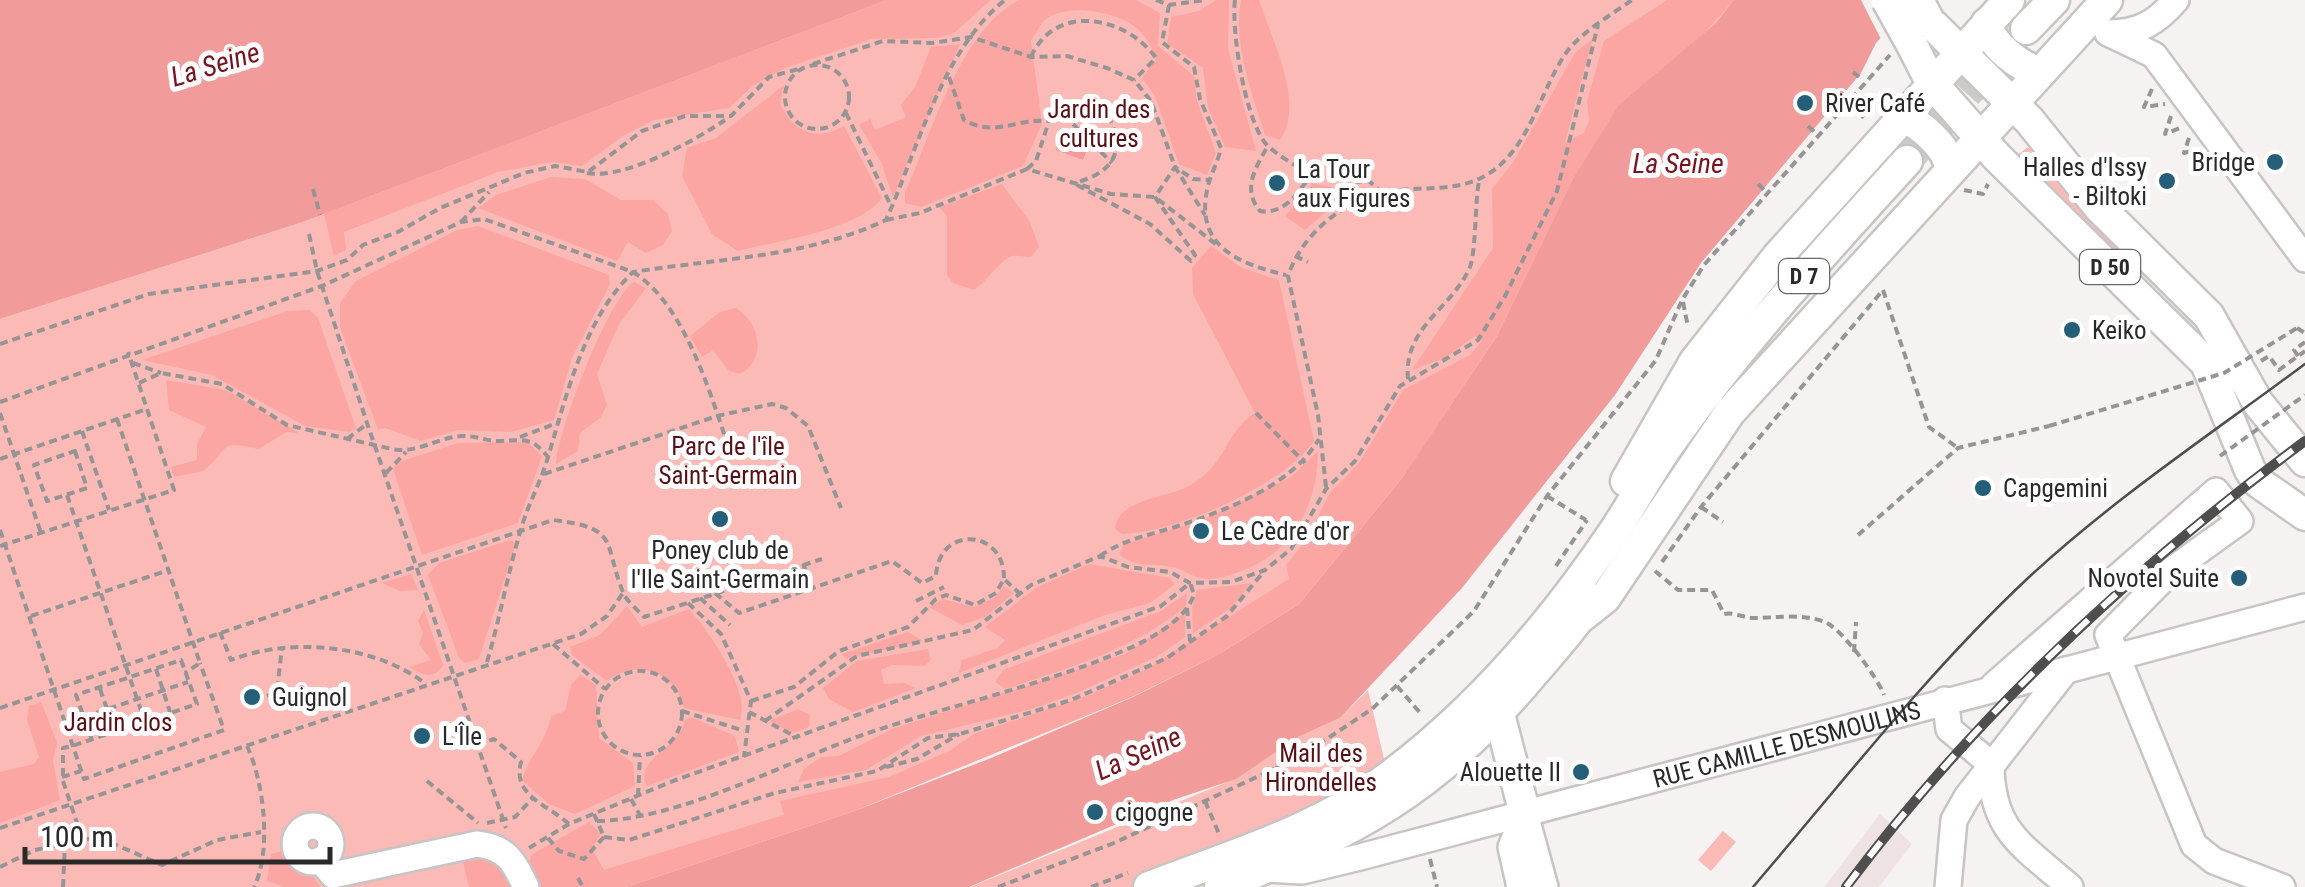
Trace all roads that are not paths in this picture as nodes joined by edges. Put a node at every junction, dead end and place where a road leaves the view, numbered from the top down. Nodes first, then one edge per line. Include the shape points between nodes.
1 (1887, 0) edge
2 (2008, 0) edge
3 (2054, 0) edge
4 (2106, 0) edge
5 (2176, 0) edge
6 (1987, 23) junction
7 (1914, 27) edge
8 (2096, 28) junction
9 (2026, 29) tunnel mouth
10 (1958, 54) junction
11 (2041, 72) junction
12 (1931, 82) junction
13 (2012, 104) junction
14 (1886, 120) junction
15 (1979, 137) junction
16 (1907, 160) tunnel mouth
17 (1953, 178) junction
18 (2305, 259) edge
19 (2190, 345) junction
20 (2233, 357) junction
21 (2305, 461) edge
22 (2305, 515) edge
23 (1563, 598) junction
24 (2305, 607) edge
25 (2112, 646) junction
26 (2066, 670) junction
27 (1990, 689) junction
28 (1945, 700) junction
29 (1499, 714) junction
30 (1991, 764) junction
31 (1525, 814) junction
32 (320, 860) dead end
33 (1268, 869) junction
34 (1144, 878) edge
35 (526, 887) edge
36 (1220, 887) edge
37 (1520, 887) edge
38 (1545, 887) edge
39 (1948, 887) edge
40 (2070, 887) edge
41 (2282, 887) edge

1 - 7 main road, D 50, bridge
2 - 6 main road
3 - 9 main road
4 - 8 main road
5 - 8 street via 2132,33
6 - 10 main road
6 - 11 main road via 1991,37 2028,70
7 - 10 main road, D 50
7 - 12 main road, D 50
8 - 11 main road
8 - 18 street via 2154,56
10 - 12 main road
10 - 13 main road, D 50
11 - 13 main road
12 - 14 main road
12 - 15 main road, D 50
13 - 15 main road
13 - 20 main road, D 50 via 2099,207 2209,316
14 - 17 main road via 1911,119 1947,153
14 - 23 main road via 1695,361 1594,525
15 - 17 main road
15 - 19 main road, D 50
16 - 23 main road, D 7 via 1707,396
17 - 23 main road via 1730,412 1605,598
19 - 20 street, D 50
19 - 22 main road, D 50 via 2213,375 2250,470
20 - 21 main road, D 50 via 2258,403
23 - 29 main road, D 7
23 - 34 main road, D 7 via 1481,698 1388,778 1296,828
24 - 25 street, RUE CAMILLE DESMOULINS
25 - 26 street, RUE CAMILLE DESMOULINS
25 - 27 street via 2172,570 2240,521 2216,491
25 - 41 street via 2194,845 2214,861
26 - 27 street, RUE CAMILLE DESMOULINS
26 - 30 street
27 - 28 street, RUE CAMILLE DESMOULINS
28 - 30 street via 1949,729
28 - 31 street, RUE CAMILLE DESMOULINS
29 - 31 main road
29 - 33 main road, D 7 via 1399,802
30 - 39 street via 1954,820
30 - 40 street via 1991,798 2003,826
31 - 33 street, RUE CAMILLE DESMOULINS via 1302,872
31 - 37 street via 1511,847
31 - 38 street
32 - 35 street via 333,875 478,844 510,856
33 - 36 main road, D 7

